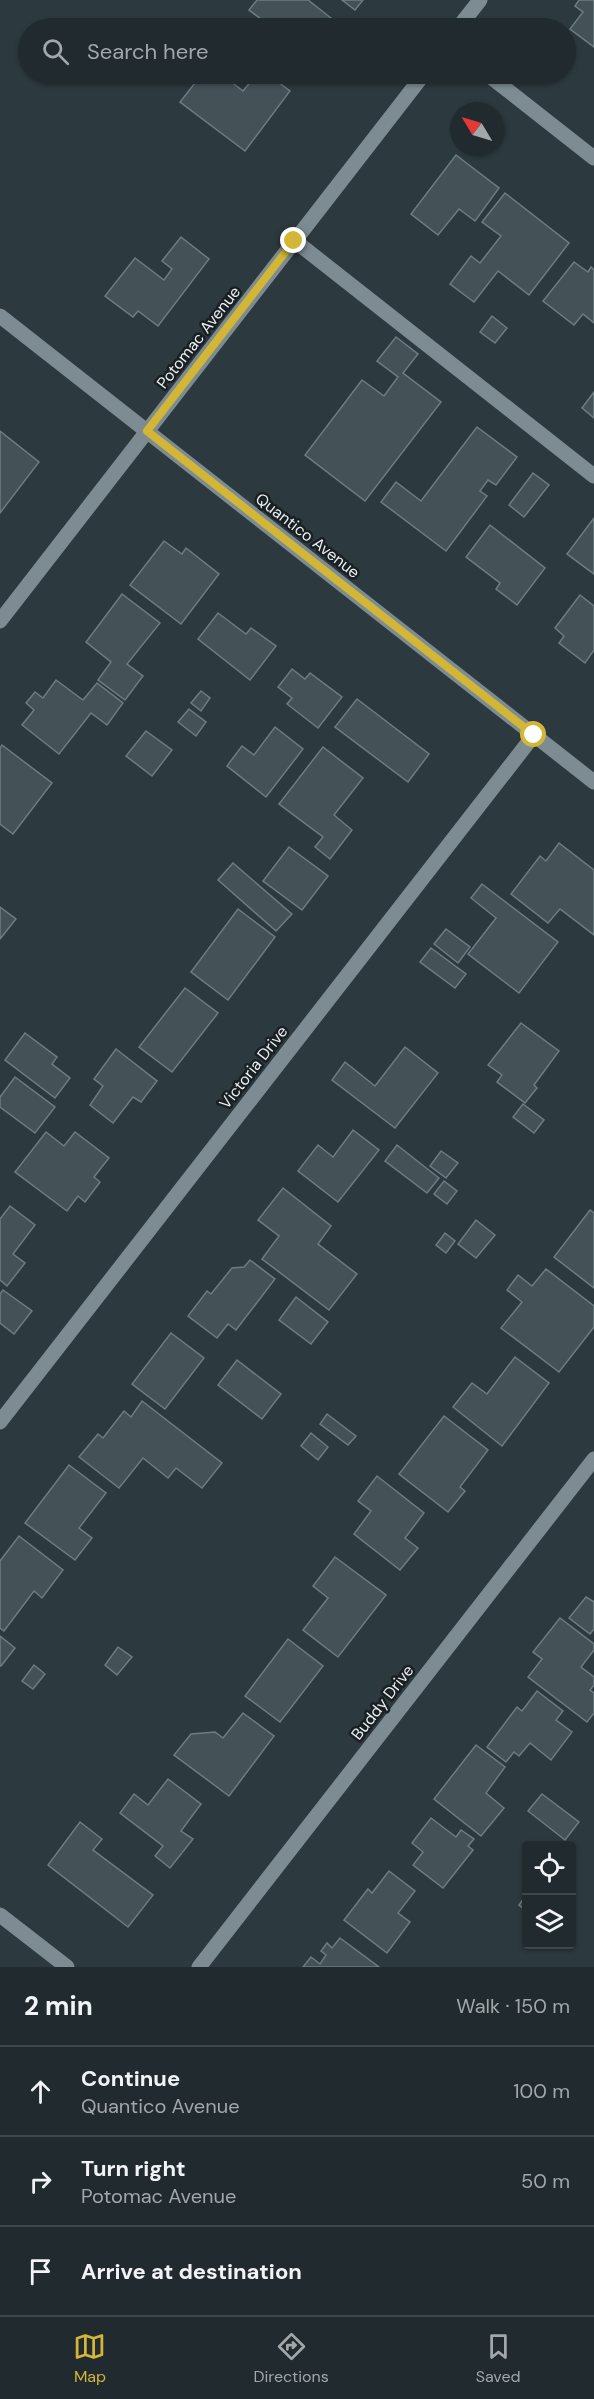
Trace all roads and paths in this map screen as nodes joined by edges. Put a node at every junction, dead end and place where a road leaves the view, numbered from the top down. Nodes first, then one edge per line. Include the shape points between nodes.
1 (480, 0) edge
2 (466, 18) edge
3 (416, 84) edge
4 (500, 84) edge
5 (594, 158) edge
6 (294, 241) junction
7 (0, 316) edge
8 (147, 431) junction
9 (594, 476) edge
10 (0, 621) edge
11 (534, 735) junction
12 (594, 782) edge
13 (0, 1422) edge
14 (594, 1459) edge
15 (0, 1915) edge
16 (67, 1967) edge
17 (199, 1967) edge

1 - 2 street
3 - 6 street, Potomac Avenue
4 - 5 street
6 - 8 street, Potomac Avenue
6 - 9 street
7 - 8 street, Quantico Avenue
8 - 10 street, Potomac Avenue
8 - 11 street, Quantico Avenue
11 - 12 street, Quantico Avenue
11 - 13 street, Victoria Drive
14 - 17 street, Buddy Drive
15 - 16 street

